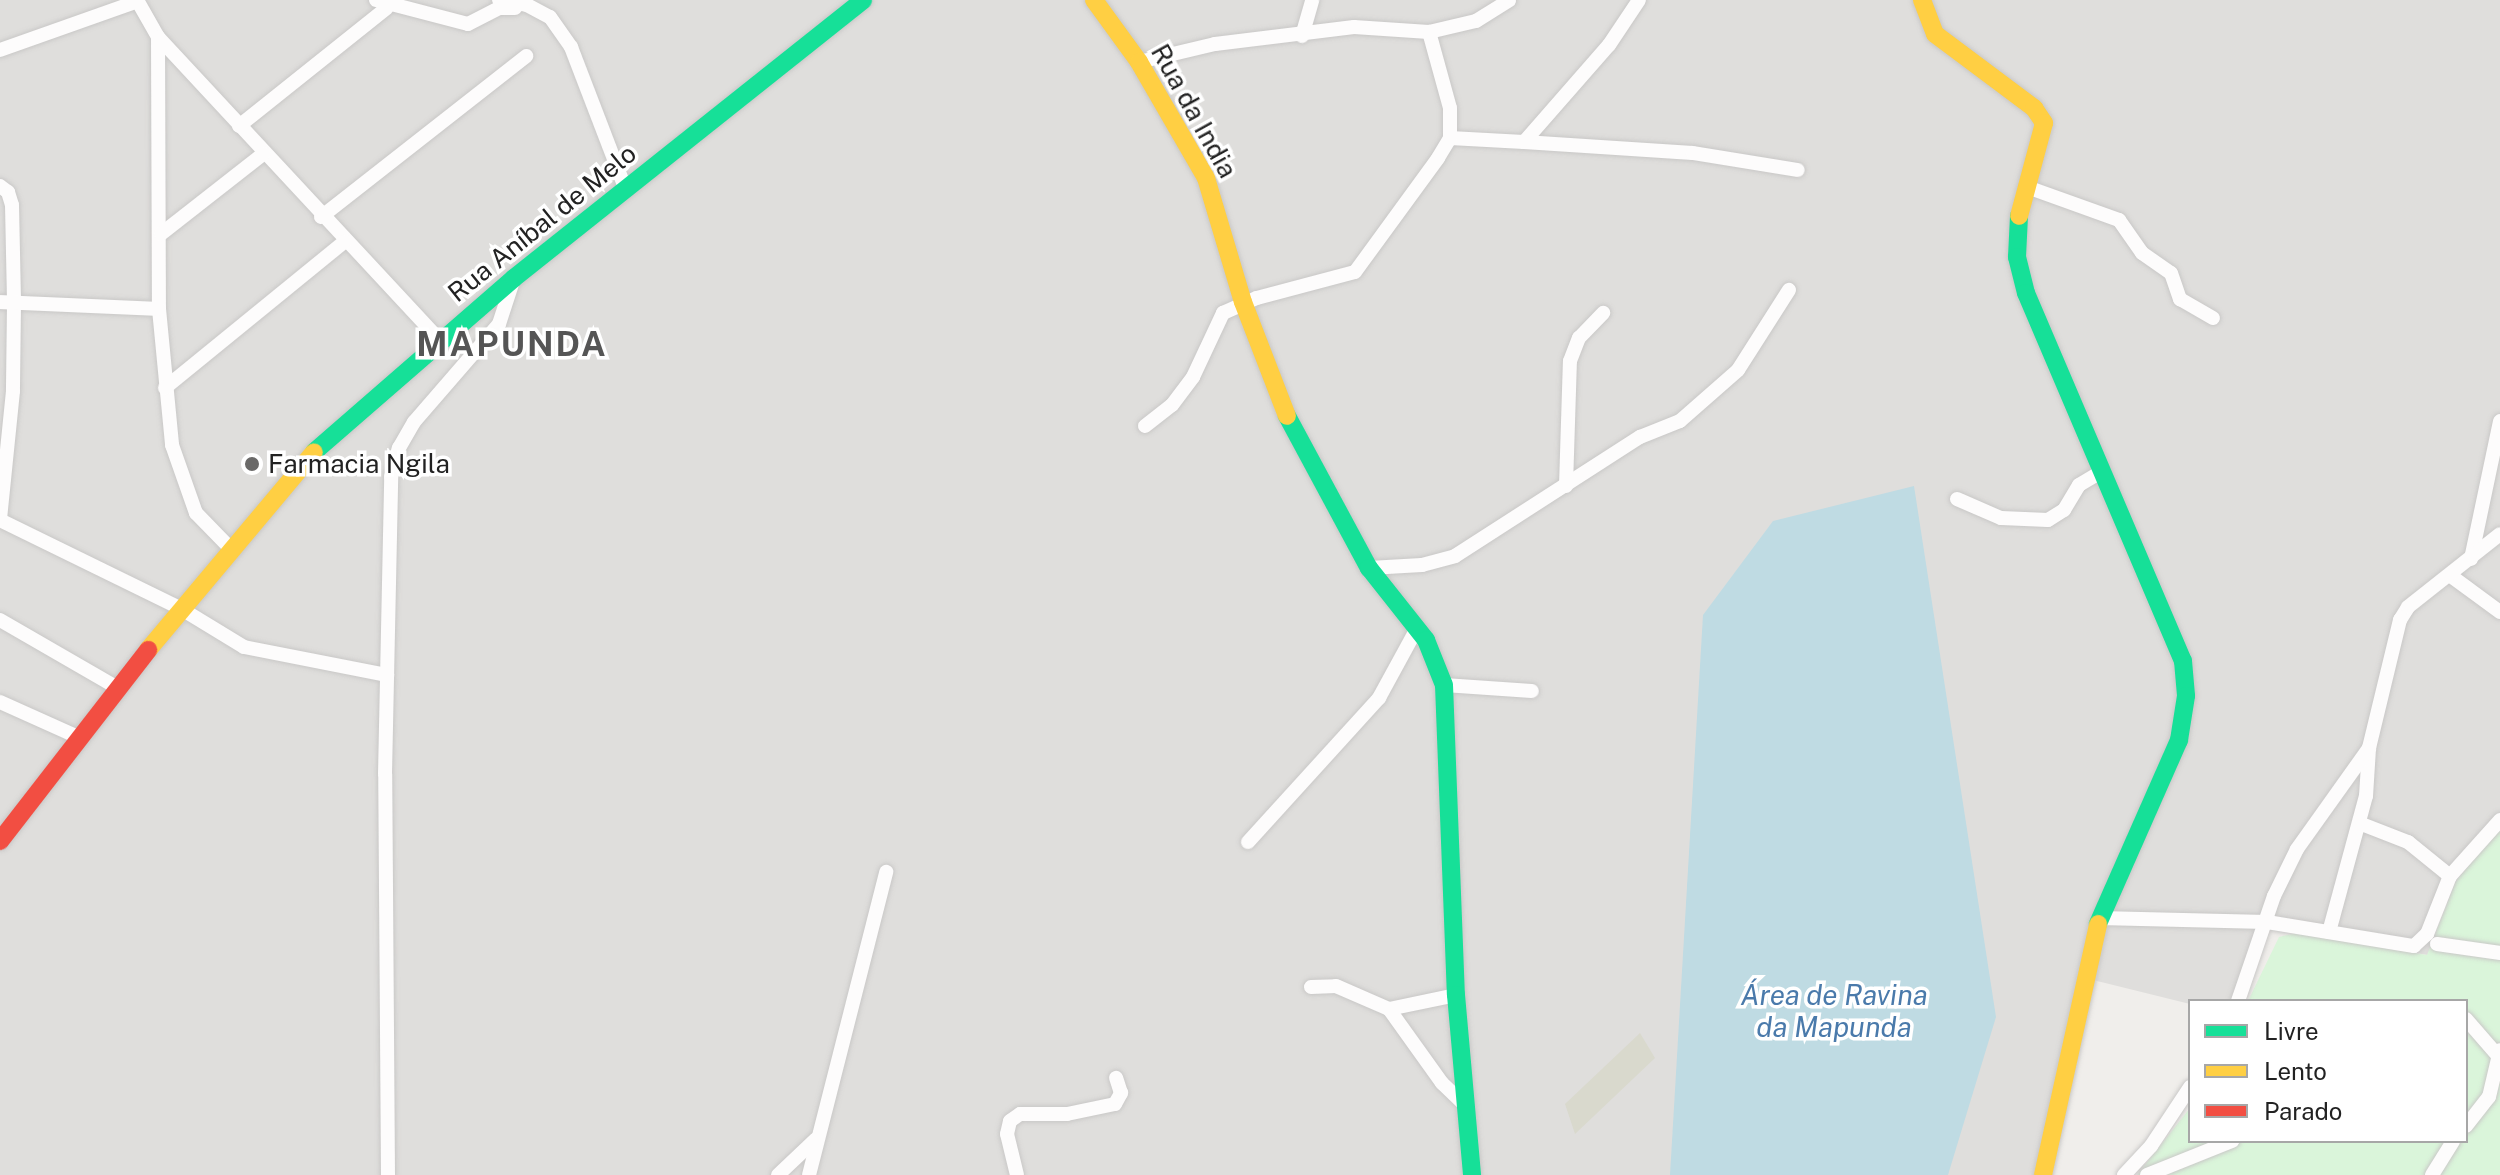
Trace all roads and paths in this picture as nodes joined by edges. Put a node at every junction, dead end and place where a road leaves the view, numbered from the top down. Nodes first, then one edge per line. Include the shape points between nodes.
1 (499, 0) edge
2 (863, 0) edge
3 (1094, 0) edge
4 (1312, 0) edge
5 (1509, 0) edge
6 (1639, 0) edge
7 (1922, 0) edge
8 (138, 1) edge
9 (381, 4) edge
10 (531, 7) junction
11 (1429, 32) junction
12 (1302, 36) junction
13 (158, 37) junction
14 (0, 50) edge
15 (526, 56) dead end
16 (1139, 62) junction
17 (239, 126) junction
18 (1450, 138) junction
19 (1524, 142) junction
20 (263, 154) junction
21 (1798, 170) dead end
22 (0, 186) edge
23 (2027, 187) junction
24 (625, 188) junction
25 (321, 217) junction
26 (161, 234) junction
27 (344, 242) junction
28 (514, 278) junction
29 (1789, 290) dead end
30 (1243, 302) junction
31 (7, 303) edge
32 (159, 309) junction
33 (1603, 313) dead end
34 (2213, 318) dead end
35 (439, 339) junction
36 (165, 388) junction
37 (2500, 421) edge
38 (1145, 426) dead end
39 (2099, 473) junction
40 (1566, 486) junction
41 (1957, 499) dead end
42 (0, 519) edge
43 (2500, 534) edge
44 (230, 548) junction
45 (2471, 559) junction
46 (1369, 568) junction
47 (2451, 576) junction
48 (180, 608) junction
49 (2500, 612) edge
50 (0, 620) edge
51 (1416, 630) junction
52 (387, 675) junction
53 (1444, 685) junction
54 (118, 688) junction
55 (1532, 691) dead end
56 (0, 702) edge
57 (80, 738) junction
58 (2369, 748) junction
59 (2500, 820) edge
60 (2359, 823) junction
61 (0, 841) edge
62 (1248, 842) dead end
63 (886, 872) dead end
64 (2450, 876) junction
65 (2099, 918) junction
66 (2267, 922) junction
67 (2329, 932) junction
68 (2437, 944) dead end
69 (2500, 953) edge
70 (1311, 987) dead end
71 (1456, 995) junction
72 (2239, 999) edge
73 (1389, 1009) junction
74 (2468, 1018) edge
75 (2499, 1053) edge
76 (1116, 1078) dead end
77 (2188, 1090) edge
78 (1467, 1107) junction
79 (2468, 1123) edge
80 (816, 1139) junction
81 (2227, 1143) edge
82 (2452, 1143) edge
83 (388, 1175) edge
84 (778, 1175) edge
85 (809, 1175) edge
86 (1017, 1175) edge
87 (1472, 1175) edge
88 (2043, 1175) edge
89 (2124, 1175) edge
90 (2147, 1175) edge
91 (2432, 1175) edge

1 - 10 street
2 - 24 street, Rua Aníbal de Melo
3 - 16 street, Rua da India
4 - 12 street
5 - 11 street via 1476,21
6 - 19 street via 1609,45
7 - 23 street via 1935,34 2040,115 2043,133
8 - 13 street
8 - 14 street
9 - 10 street via 468,24 499,8
9 - 17 street
10 - 24 street via 550,17 571,47
11 - 12 street via 1354,27
11 - 18 street via 1450,108
12 - 16 street via 1215,44
13 - 17 street
13 - 26 street
15 - 25 street
16 - 30 street, Rua da India via 1206,178
17 - 20 street
18 - 19 street
18 - 30 street via 1355,272
19 - 21 street via 1693,153
20 - 25 street
20 - 26 street
22 - 31 street via 12,205
23 - 34 street via 2119,220 2142,253 2171,273 2180,299
23 - 39 street via 2018,220 2017,257 2026,293
24 - 28 street, Rua Aníbal de Melo
25 - 27 street
26 - 32 street
27 - 35 street
27 - 36 street
28 - 35 street, Rua Aníbal de Melo
28 - 52 street via 499,324 414,422 399,448 391,477
29 - 40 street via 1766,333 1711,398
30 - 38 street via 1223,313 1193,377 1172,405
30 - 46 street, Rua da India via 1289,422
31 - 32 street
31 - 42 street via 13,391
32 - 36 street
33 - 40 street via 1579,338 1570,361
35 - 44 street, Rua Aníbal de Melo via 321,444
36 - 44 street via 180,481 196,513
37 - 45 street
39 - 41 street via 2079,485 2064,510 2048,520 2001,518
39 - 65 street via 2172,625 2186,696 2179,740
40 - 46 street via 1455,556 1422,565
42 - 48 street
43 - 45 street
44 - 48 street, Rua Aníbal de Melo
45 - 47 street
46 - 51 street, Rua da India
47 - 49 street
47 - 58 street via 2400,620
48 - 52 street via 244,647
48 - 54 street, Rua Aníbal de Melo
50 - 54 street
51 - 53 street, Rua da India via 1426,640
51 - 62 street via 1379,698
52 - 83 street
53 - 55 street
53 - 71 street, Rua da India
54 - 57 street, Rua Aníbal de Melo
56 - 57 street
57 - 61 street, Rua Aníbal de Melo
58 - 60 street
58 - 66 street via 2297,849
59 - 64 street
60 - 64 street via 2408,842
60 - 67 street
63 - 80 street
64 - 67 street via 2427,934 2414,946
65 - 66 street
65 - 88 street
66 - 67 street
66 - 72 street
68 - 69 street
70 - 73 street via 1336,986
71 - 73 street
71 - 78 street, Rua da India
73 - 78 street via 1442,1083
74 - 75 street
75 - 79 street via 2489,1097
76 - 86 street via 1121,1093 1115,1104 1067,1114 1020,1114 1010,1121 1007,1134
77 - 89 street via 2151,1146
78 - 87 street, Rua da India
80 - 84 street
80 - 85 street
81 - 90 street
82 - 91 street

